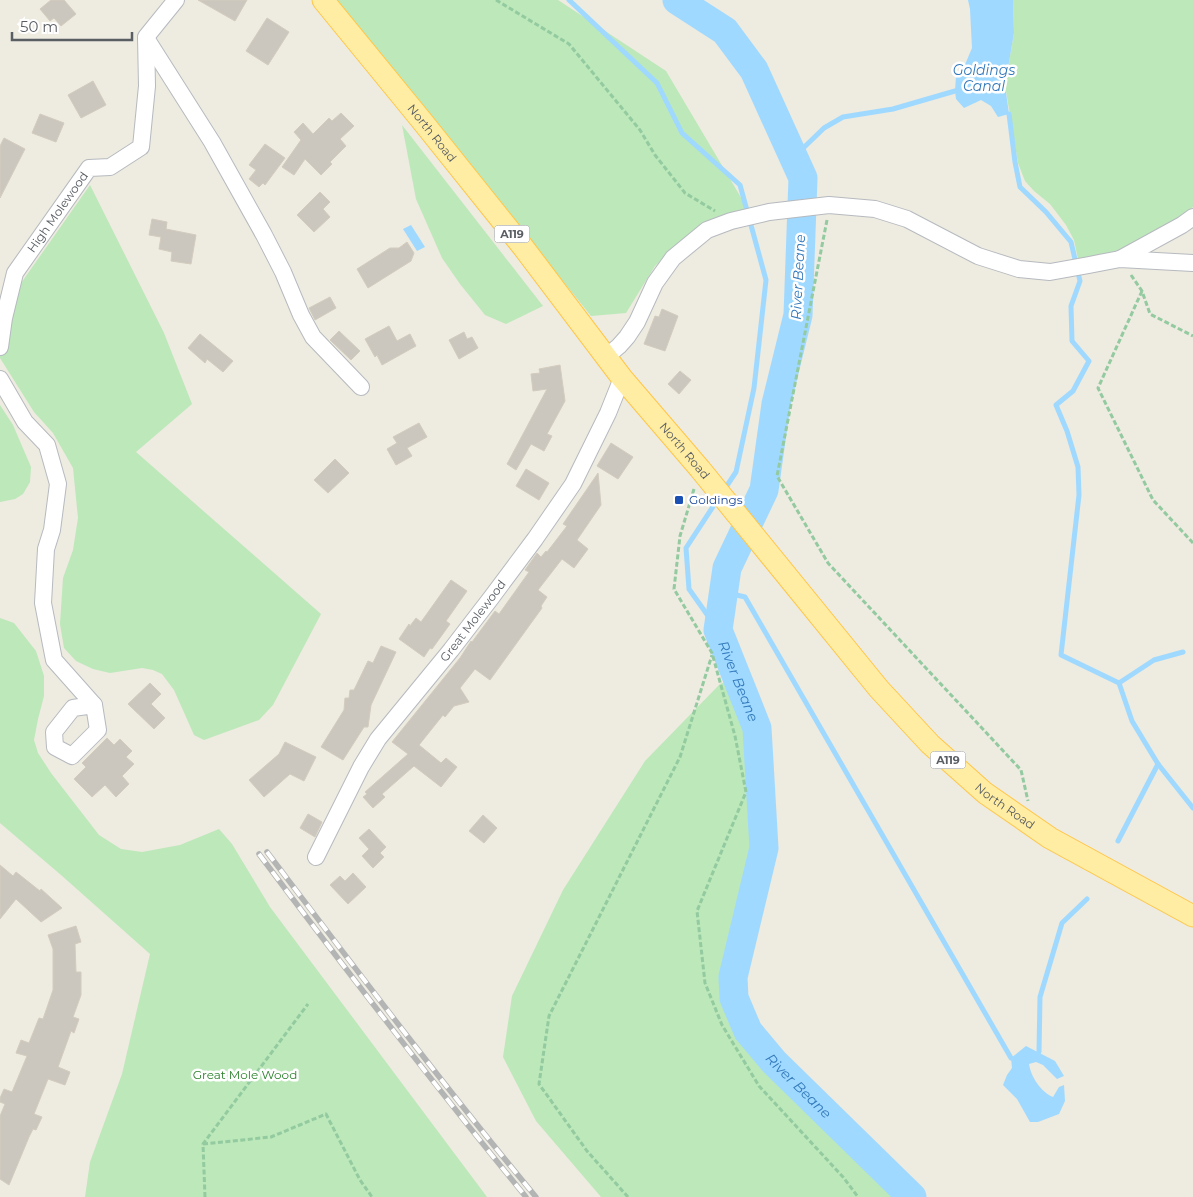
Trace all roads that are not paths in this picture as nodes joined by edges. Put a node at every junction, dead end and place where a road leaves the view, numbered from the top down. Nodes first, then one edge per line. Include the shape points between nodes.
1 (176, 0) edge
2 (323, 0) edge
3 (146, 37) junction
4 (1193, 217) edge
5 (1120, 259) junction
6 (1193, 263) edge
7 (0, 347) edge
8 (606, 357) junction
9 (622, 378) junction
10 (0, 379) edge
11 (361, 387) dead end
12 (94, 705) dead end
13 (316, 857) dead end
14 (1193, 916) edge

1 - 3 street
2 - 8 main road, North Road / A119 via 511,232
3 - 7 street, High Molewood via 147,86 142,146 110,167 89,168 15,273
3 - 11 street via 252,212 313,337
4 - 5 street
5 - 6 street
5 - 8 street via 1050,272 1019,269 978,256 907,219 875,209 826,205 769,212 707,230 673,258 627,337
8 - 9 main road, North Road / A119
9 - 13 street, Great Molewood via 573,484 491,598 378,739 360,767
9 - 14 main road, North Road / A119 via 879,689 930,744 985,793 1050,838
10 - 12 street via 25,422 47,444 54,468 58,484 46,549 43,603 54,660

